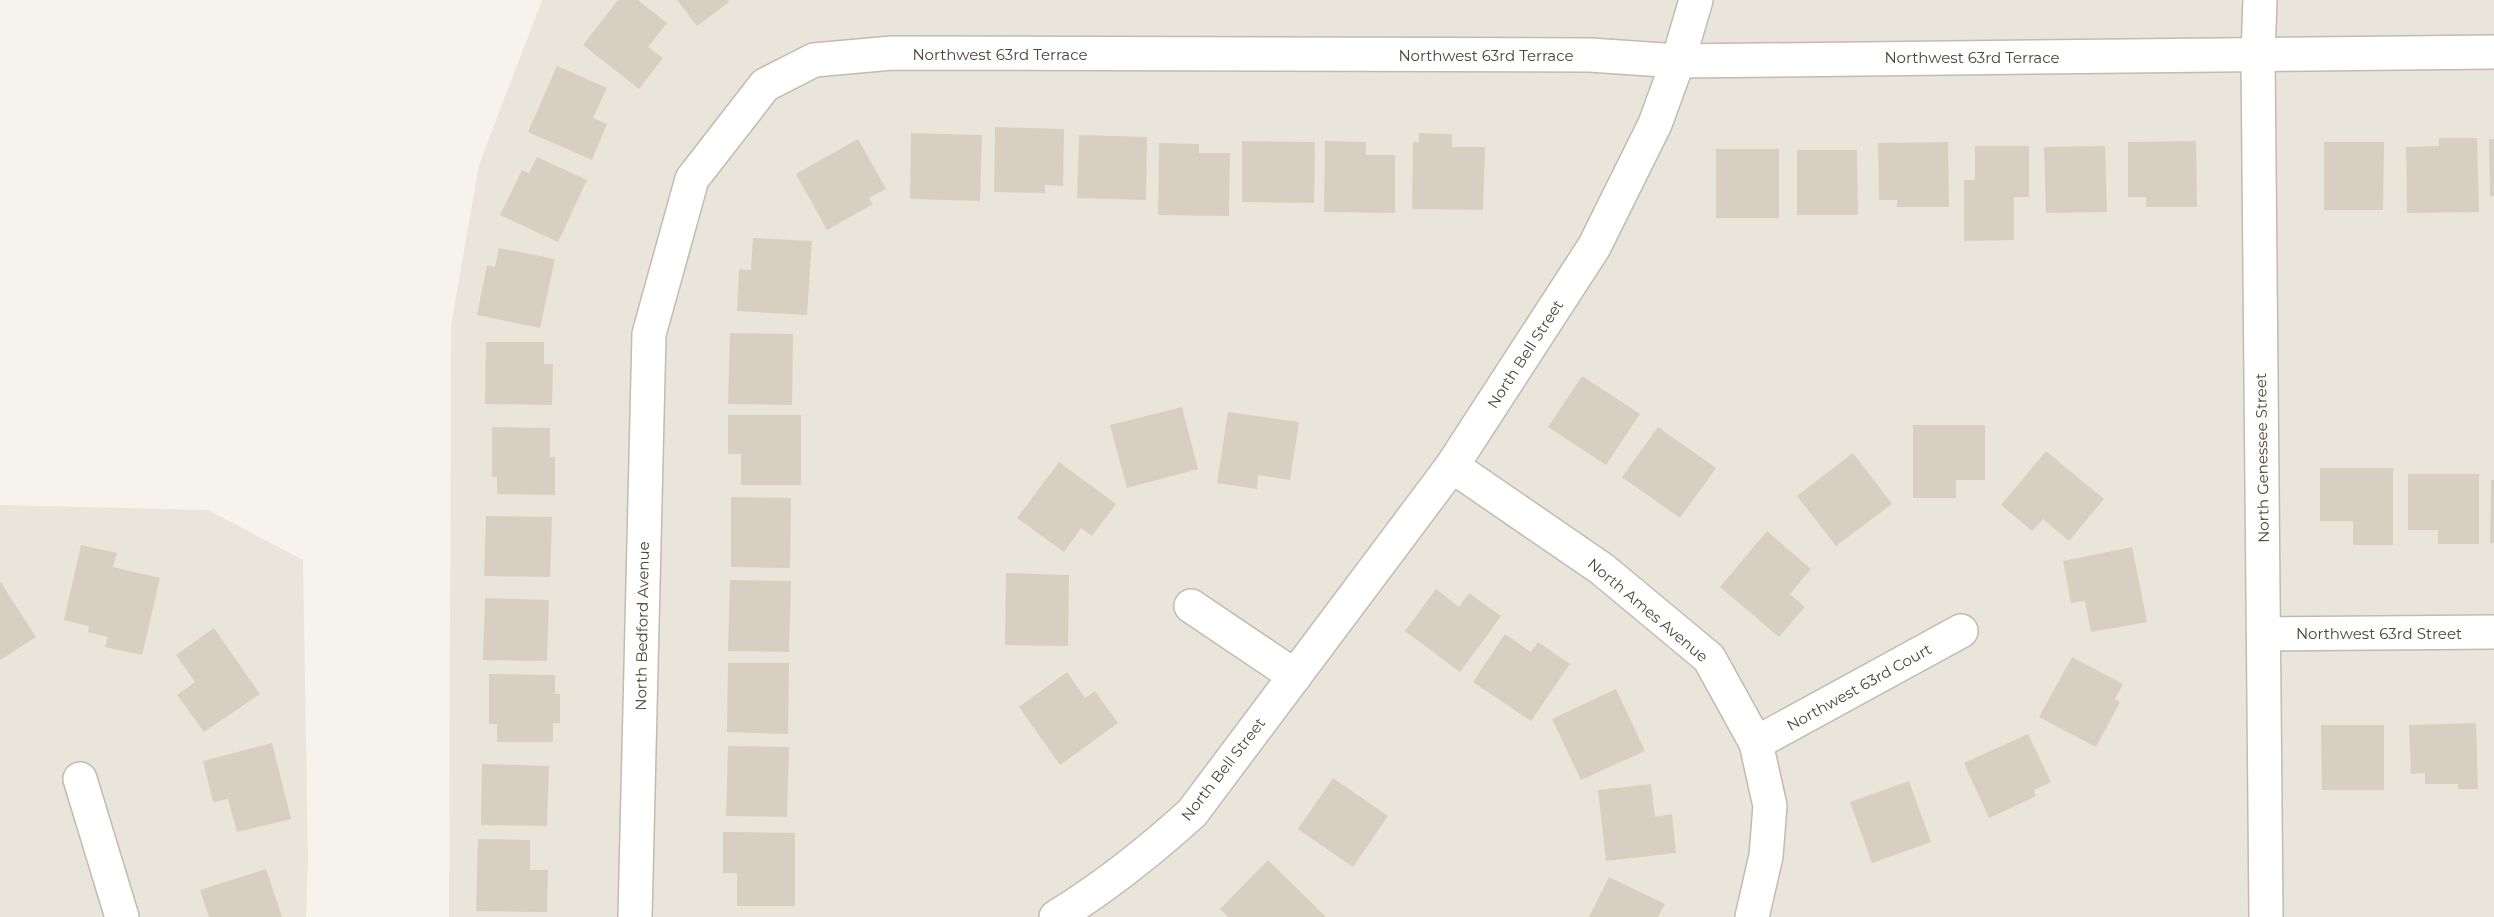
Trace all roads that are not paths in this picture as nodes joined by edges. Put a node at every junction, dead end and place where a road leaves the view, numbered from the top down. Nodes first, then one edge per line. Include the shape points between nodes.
1 (1696, 0) edge
2 (2260, 0) edge
3 (2494, 52) edge
4 (2258, 55) junction
5 (1678, 61) junction
6 (649, 334) joint
7 (1452, 466) junction
8 (1191, 606) dead end
9 (1961, 631) dead end
10 (2494, 632) edge
11 (2264, 634) junction
12 (1295, 676) junction
13 (1756, 743) junction
14 (80, 779) dead end
15 (122, 917) edge
16 (635, 917) edge
17 (1056, 917) edge
18 (1752, 917) edge
19 (2266, 917) edge

1 - 5 street, North Bell Street
2 - 4 street, North Genessee Street
3 - 4 street, Northwest 63rd Terrace
4 - 5 street, Northwest 63rd Terrace
4 - 11 street, North Genessee Street
5 - 6 street, Northwest 63rd Terrace via 1578,55 939,53 814,60 765,85 692,178
5 - 7 street, North Bell Street via 1655,124 1594,247
6 - 16 street, North Bedford Avenue
7 - 12 street, North Bell Street
7 - 13 street, North Ames Avenue via 1602,569 1709,658
8 - 12 street
9 - 13 street, Northwest 63rd Court
10 - 11 street, Northwest 63rd Street
11 - 19 street, North Genessee Street
12 - 17 street, North Bell Street via 1192,813 1087,899
13 - 18 street, North Ames Avenue via 1770,806 1766,856
14 - 15 street

